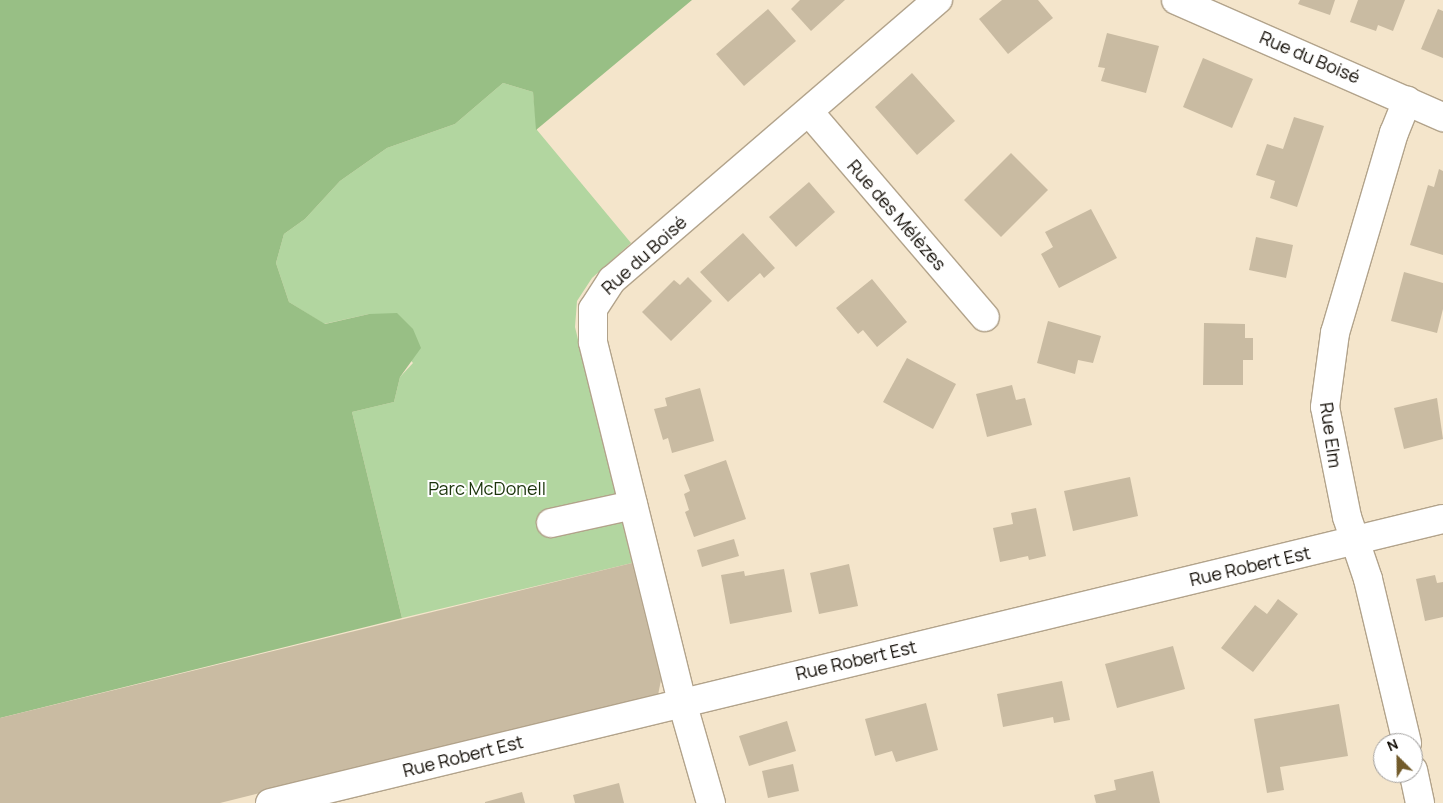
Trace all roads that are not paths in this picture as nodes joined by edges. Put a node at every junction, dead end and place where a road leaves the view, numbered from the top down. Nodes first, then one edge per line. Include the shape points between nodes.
1 (938, 0) edge
2 (1176, 0) edge
3 (1407, 101) junction
4 (809, 112) junction
5 (1443, 117) edge
6 (985, 317) dead end
7 (633, 505) junction
8 (1443, 518) edge
9 (550, 524) dead end
10 (1355, 541) junction
11 (682, 702) junction
12 (1405, 733) edge
13 (1416, 783) edge
14 (270, 803) edge
15 (711, 803) edge
16 (1420, 803) edge

1 - 4 street, Rue du Boisé
2 - 3 street, Rue du Boisé
3 - 5 street, Rue du Boisé
3 - 10 street, Rue Elm via 1394,133 1335,333 1326,386 1329,440
4 - 6 street, Rue des Mélèzes
4 - 7 street, Rue du Boisé via 612,280 593,309 592,342
7 - 9 street
7 - 11 street, Rue du Boisé
8 - 10 street, Rue Robert Est
10 - 11 street, Rue Robert Est
10 - 12 street, Rue Elm via 1372,594
11 - 14 street, Rue Robert Est
11 - 15 street, Rue du Boisé
13 - 16 street

